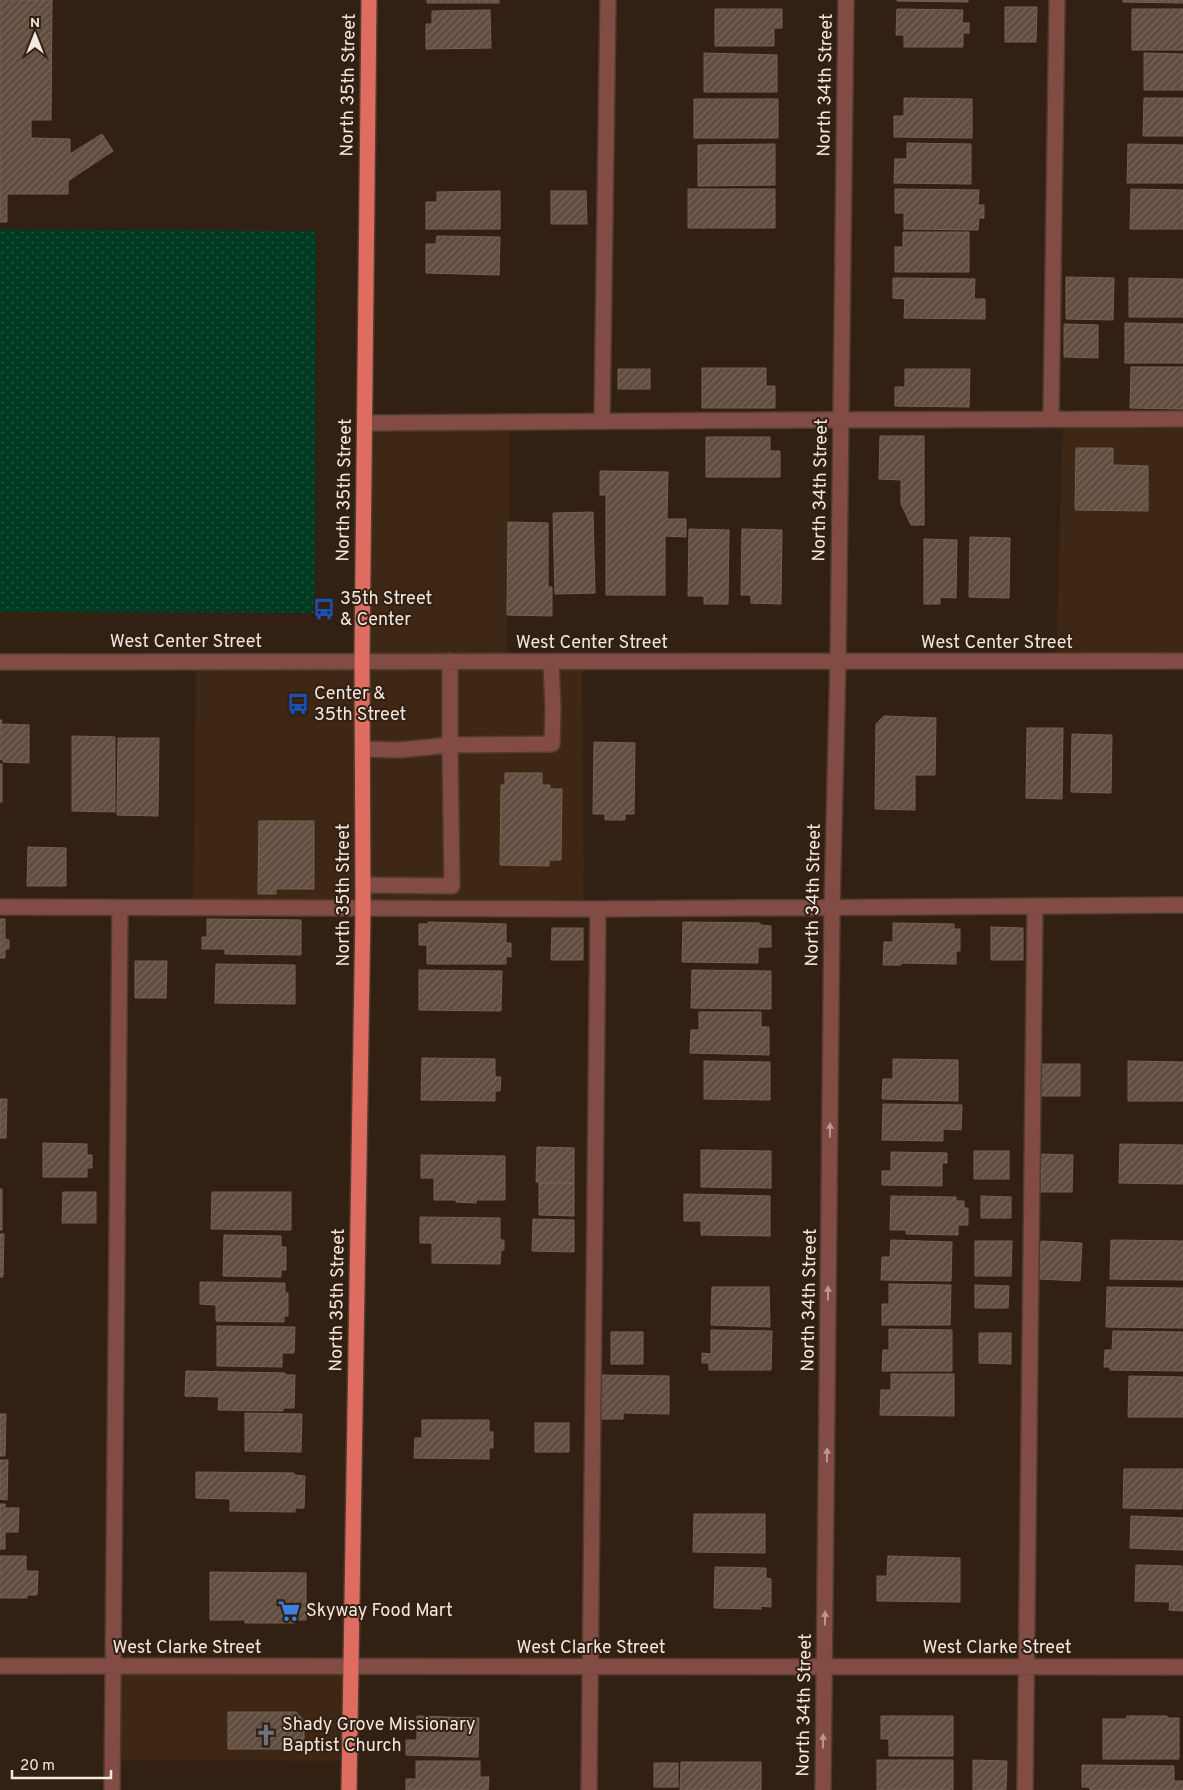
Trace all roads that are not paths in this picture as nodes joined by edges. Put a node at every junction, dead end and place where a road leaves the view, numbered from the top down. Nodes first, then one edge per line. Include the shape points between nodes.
1 (369, 0) edge
2 (608, 0) edge
3 (846, 0) edge
4 (1056, 0) edge
5 (1051, 419) junction
6 (1183, 419) edge
7 (841, 420) junction
8 (602, 421) junction
9 (364, 424) junction
10 (362, 660) junction
11 (450, 661) junction
12 (838, 661) junction
13 (1183, 661) edge
14 (0, 662) edge
15 (551, 662) junction
16 (450, 745) junction
17 (362, 749) junction
18 (363, 885) junction
19 (1183, 906) edge
20 (0, 907) edge
21 (1035, 907) junction
22 (120, 908) junction
23 (832, 908) junction
24 (363, 909) junction
25 (598, 909) junction
26 (0, 1666) edge
27 (113, 1666) junction
28 (351, 1666) junction
29 (590, 1666) junction
30 (824, 1666) junction
31 (1027, 1666) junction
32 (1183, 1667) edge
33 (112, 1790) edge
34 (349, 1790) edge
35 (589, 1790) edge
36 (823, 1790) edge
37 (1026, 1790) edge

1 - 9 main road, North 35th Street
2 - 8 street
3 - 7 street, North 34th Street
4 - 5 street
5 - 6 street
5 - 7 street
7 - 8 street
7 - 12 street, North 34th Street
8 - 9 street
9 - 10 main road, North 35th Street
10 - 11 street, West Center Street
10 - 14 street, West Center Street
10 - 17 main road, North 35th Street
11 - 15 street, West Center Street
11 - 16 street
12 - 13 street, West Center Street
12 - 15 street, West Center Street
12 - 23 street, North 34th Street
15 - 16 street via 552,744
16 - 17 street via 399,750
16 - 18 street via 452,886
17 - 18 main road, North 35th Street
18 - 24 main road, North 35th Street
19 - 21 street
20 - 22 street
21 - 23 street
21 - 31 street
22 - 24 street
22 - 27 street
23 - 25 street
30 -> 23 street, North 34th Street
24 - 25 street
24 - 28 main road, North 35th Street
25 - 29 street
26 - 27 street, West Clarke Street
27 - 28 street, West Clarke Street
27 - 33 street
28 - 29 street, West Clarke Street
28 - 34 main road, North 35th Street
29 - 30 street, West Clarke Street
29 - 35 street
30 - 31 street, West Clarke Street
36 -> 30 street, North 34th Street
31 - 32 street, West Clarke Street
31 - 37 street

